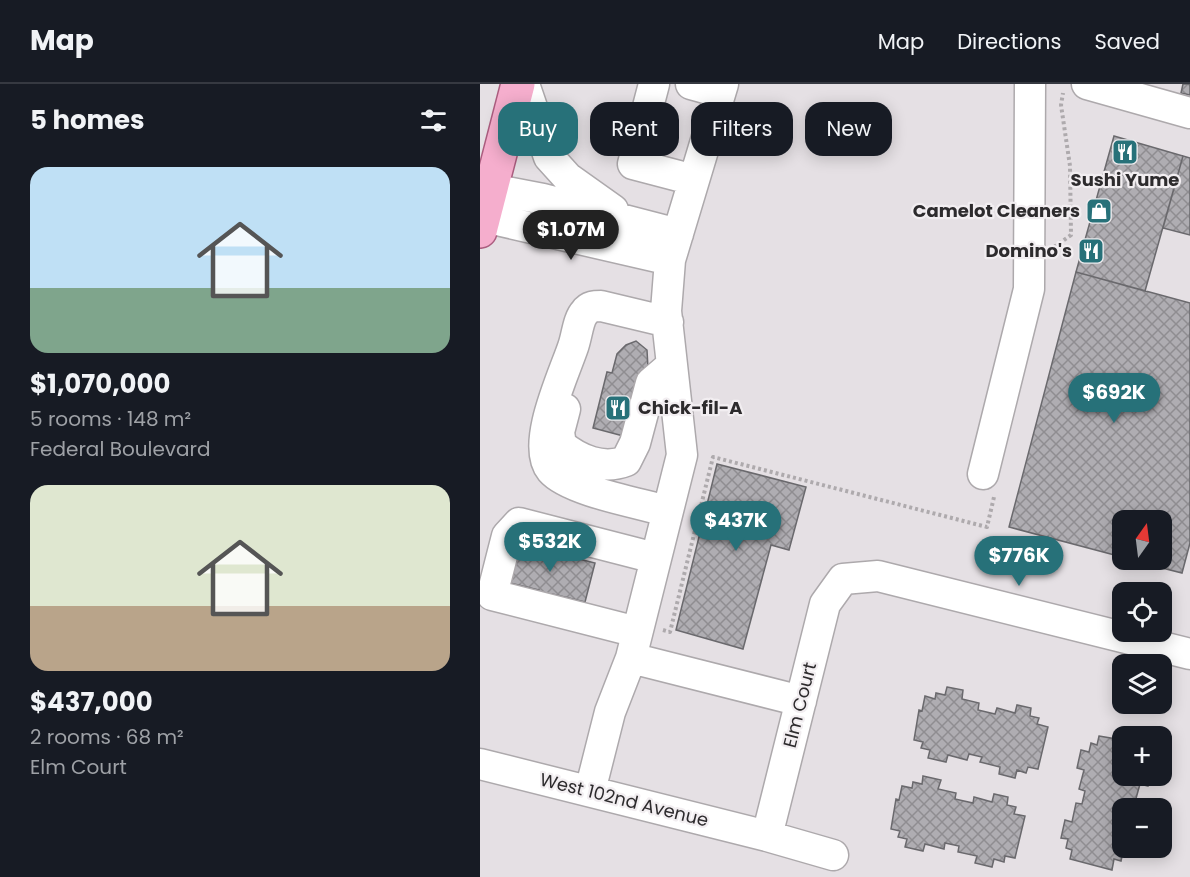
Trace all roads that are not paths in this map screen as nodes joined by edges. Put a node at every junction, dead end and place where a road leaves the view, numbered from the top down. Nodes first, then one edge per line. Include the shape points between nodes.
1 (518, 84) edge
2 (524, 84) edge
3 (654, 84) edge
4 (691, 84) edge
5 (1030, 84) edge
6 (1087, 84) edge
7 (721, 88) edge
8 (1190, 113) edge
9 (694, 180) junction
10 (483, 208) edge
11 (631, 222) junction
12 (674, 247) junction
13 (668, 322) junction
14 (573, 347) junction
15 (672, 365) junction
16 (990, 480) road end
17 (667, 511) junction
18 (655, 558) junction
19 (635, 638) junction
20 (1190, 654) edge
21 (801, 701) junction
22 (480, 764) edge
23 (590, 791) junction
24 (767, 836) junction
25 (833, 855) dead end

1 - 10 main road
2 - 11 street via 549,157 568,178
3 - 9 street via 633,164
4 - 7 street
5 - 16 street via 1029,289
6 - 8 street
7 - 9 street
9 - 12 street
10 - 11 street
10 - 12 street
11 - 12 street
12 - 13 street
13 - 14 street via 591,307 583,313
13 - 15 street
14 - 15 street via 572,378 559,432 561,445 578,459 614,466 627,461 651,383
14 - 17 street via 558,382 544,445 547,464 567,483
15 - 17 street via 682,454
17 - 18 street
18 - 19 street
18 - 19 street via 519,523 507,536 492,595
19 - 21 street
19 - 23 street via 610,712
20 - 21 street, Elm Court via 878,576 843,579 825,604
21 - 24 street, Elm Court
22 - 23 street, West 102nd Avenue
23 - 24 street, West 102nd Avenue
24 - 25 street, West 102nd Avenue

